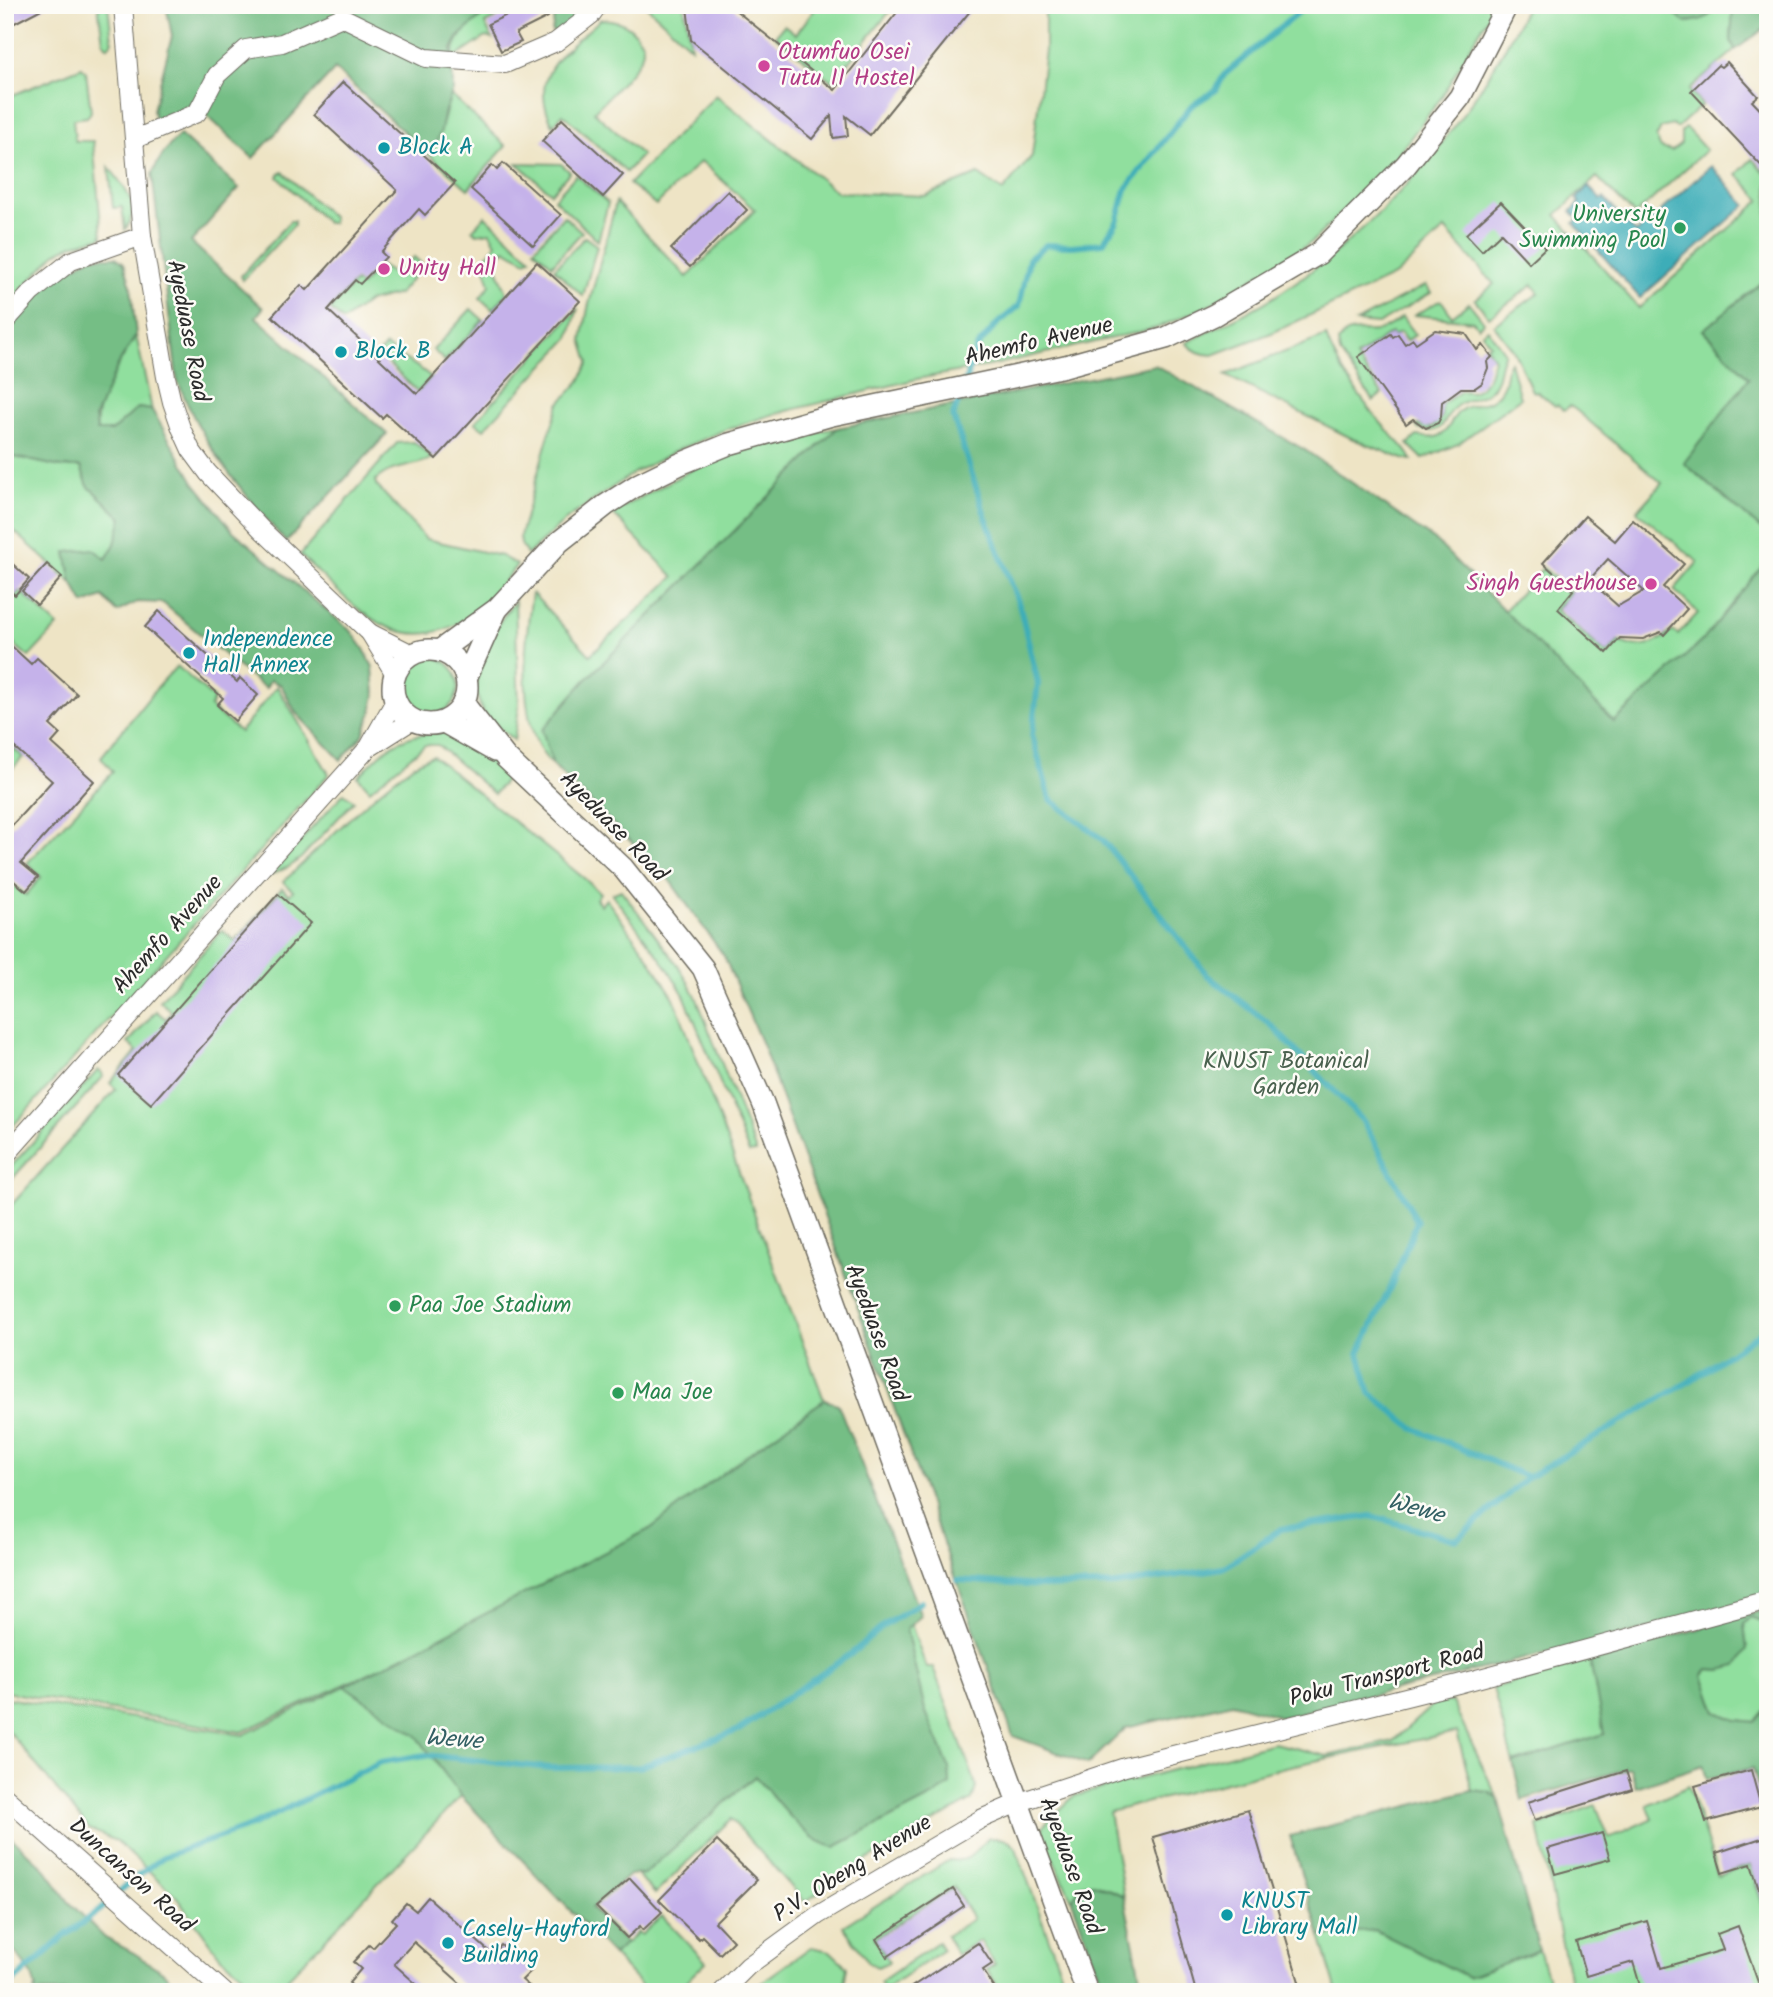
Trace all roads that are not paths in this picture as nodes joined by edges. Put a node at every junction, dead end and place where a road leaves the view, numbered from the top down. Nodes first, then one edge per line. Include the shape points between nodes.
1 (123, 5) edge
2 (598, 5) edge
3 (1507, 5) edge
4 (135, 139) junction
5 (142, 236) junction
6 (5, 322) edge
7 (496, 609) junction
8 (370, 633) junction
9 (439, 651) junction
10 (412, 654) junction
11 (395, 674) junction
12 (466, 678) junction
13 (395, 701) junction
14 (463, 704) junction
15 (413, 720) junction
16 (444, 722) junction
17 (369, 747) junction
18 (506, 758) junction
19 (5, 1156) edge
20 (1768, 1600) edge
21 (5, 1797) edge
22 (1020, 1802) junction
23 (224, 1992) edge
24 (722, 1992) edge
25 (1087, 1992) edge

1 - 4 street, Ayeduase Road
2 - 4 street via 556,42 505,64 426,58 342,17 282,43 246,50 217,75 197,113
3 - 7 street, Ahemfo Avenue via 1460,97 1406,165 1318,254 1166,338 1065,366 832,415 729,444 639,484 606,505 559,542
4 - 5 street, Ayeduase Road
5 - 6 street via 71,261 31,293
5 - 8 street, Ayeduase Road via 172,402 191,450 261,530
7 - 9 street, Ahemfo Avenue
7 - 12 street, Ahemfo Avenue
8 - 10 street, Ayeduase Road
8 - 11 street, Ayeduase Road
9 - 10 street
9 - 12 street via 461,666
10 - 11 street
11 - 13 street
12 - 14 street
13 - 15 street
13 - 17 street, Ahemfo Avenue
14 - 16 street
14 - 18 street, Ayeduase Road
15 - 16 street
15 - 17 street, Ahemfo Avenue
16 - 18 street, Ayeduase Road
17 - 19 street, Ahemfo Avenue
18 - 22 street, Ayeduase Road via 623,868 703,968 763,1103
20 - 22 street, Poku Transport Road via 1125,1767
21 - 23 street, Duncanson Road
22 - 24 street, P.V. Obeng Avenue via 981,1819 818,1915 748,1966
22 - 25 street, Ayeduase Road

